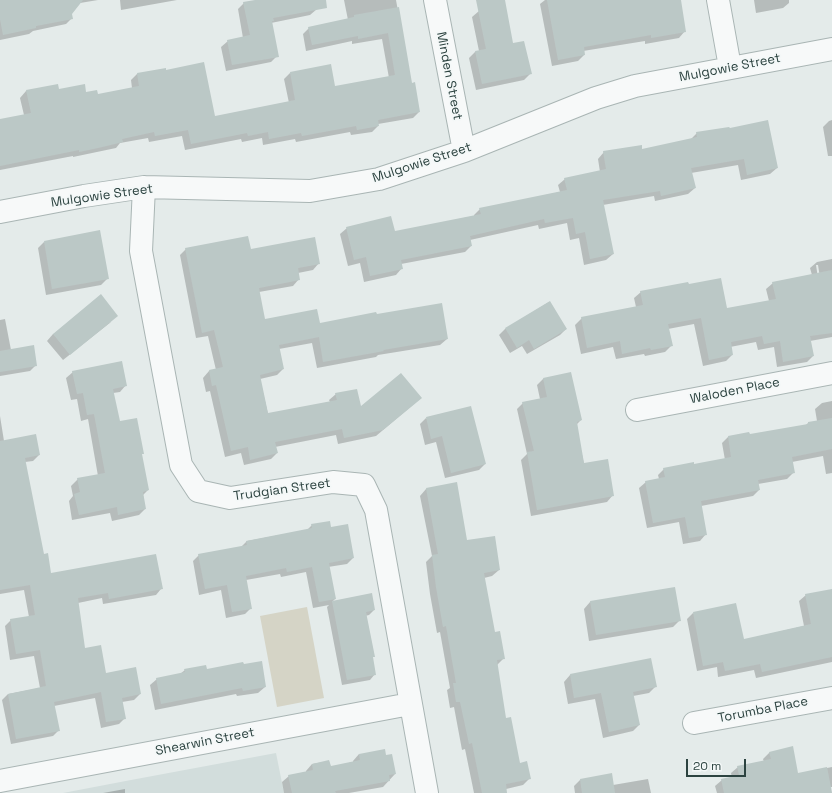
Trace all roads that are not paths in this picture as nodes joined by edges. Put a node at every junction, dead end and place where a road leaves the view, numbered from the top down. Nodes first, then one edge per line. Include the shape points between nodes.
1 (435, 0) edge
2 (718, 0) edge
3 (832, 49) edge
4 (730, 67) junction
5 (464, 151) junction
6 (144, 187) junction
7 (0, 212) edge
8 (832, 373) edge
9 (637, 410) dead end
10 (832, 698) edge
11 (410, 704) junction
12 (694, 723) dead end
13 (0, 781) edge
14 (428, 793) edge

1 - 5 street, Minden Street
2 - 4 street
3 - 4 street, Mulgowie Street
4 - 5 street, Mulgowie Street via 634,86 596,98
5 - 6 street, Mulgowie Street via 379,179 310,191
6 - 7 street, Mulgowie Street
6 - 11 street, Trudgian Street via 141,251 181,466 198,491 230,498 333,482 364,485 376,510
8 - 9 street, Waloden Place
10 - 12 street, Torumba Place
11 - 13 street, Shearwin Street
11 - 14 street, Trudgian Street

